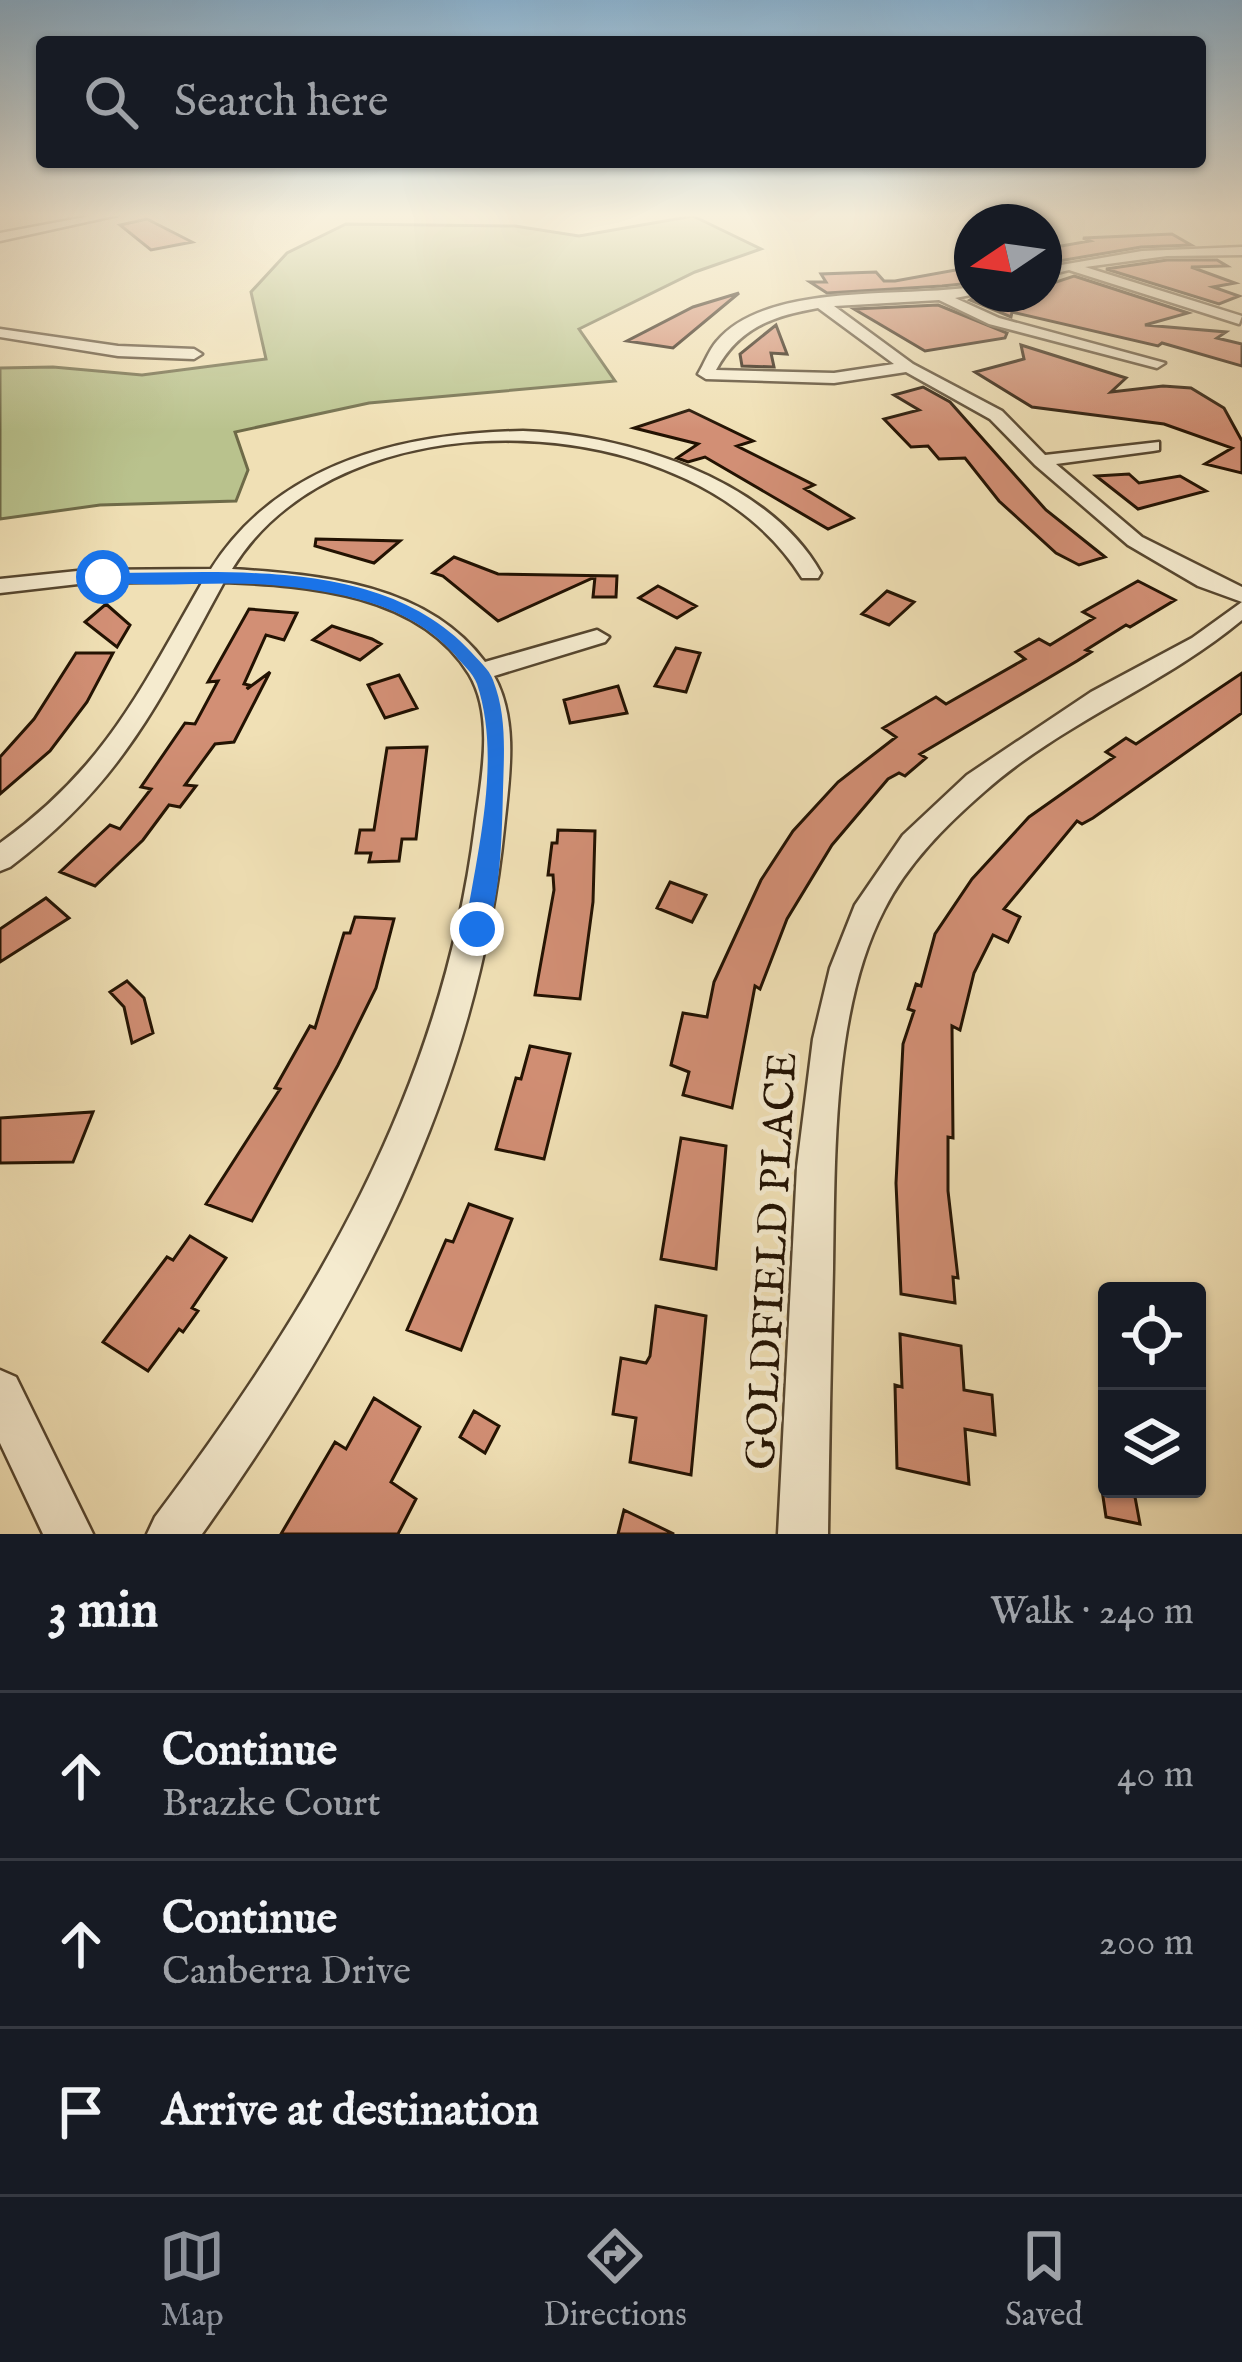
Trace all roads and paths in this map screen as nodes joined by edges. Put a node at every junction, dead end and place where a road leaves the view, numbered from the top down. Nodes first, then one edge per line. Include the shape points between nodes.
1 (1134, 287) edge
2 (954, 296) edge
3 (944, 298) junction
4 (819, 302) junction
5 (1239, 320) dead end
6 (0, 333) edge
7 (194, 354) dead end
8 (1157, 363) dead end
9 (908, 367) junction
10 (1153, 446) dead end
11 (1041, 461) junction
12 (811, 573) dead end
13 (215, 578) junction
14 (0, 586) edge
15 (1242, 595) edge
16 (1242, 609) edge
17 (597, 637) dead end
18 (480, 672) junction
19 (0, 859) edge
20 (0, 1393) edge
21 (68, 1534) edge
22 (172, 1534) edge
23 (803, 1534) edge

1 - 5 street
2 - 3 street
3 - 4 street
3 - 8 street via 994,321
4 - 9 street
4 - 9 street via 742,326 712,355 706,374 834,378
6 - 7 street
9 - 11 street via 996,415
10 - 11 street
11 - 15 street via 1135,541
12 - 13 street via 789,541 669,465 598,443 507,436 423,444 315,479 250,528
13 - 14 street
13 - 18 street via 373,596 428,622
13 - 19 street via 158,688 109,760
16 - 23 street, GOLDFIELD PLACE via 976,782 913,843 870,905 830,1039 816,1167
17 - 18 street
18 - 22 street via 496,728 487,872 428,1087 360,1241 218,1474
20 - 21 street

